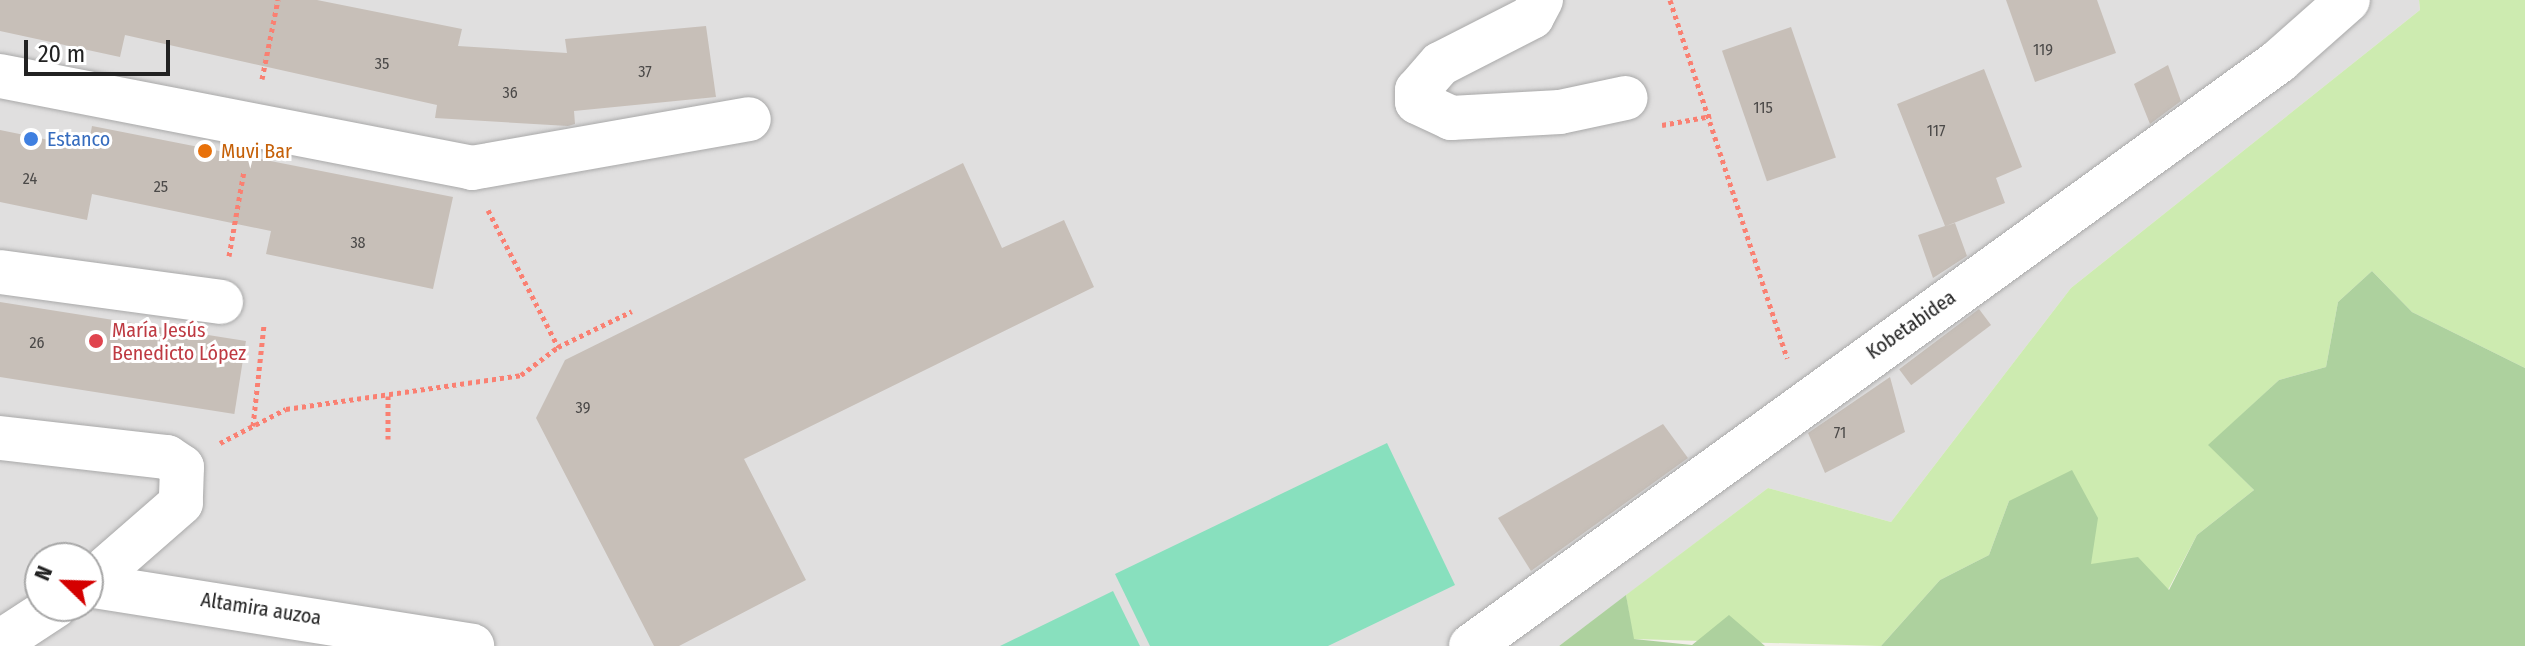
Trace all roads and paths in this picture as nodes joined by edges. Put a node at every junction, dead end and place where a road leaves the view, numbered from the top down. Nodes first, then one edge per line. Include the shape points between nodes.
1 (278, 0) edge
2 (1541, 0) edge
3 (1670, 0) edge
4 (2348, 0) edge
5 (0, 76) edge
6 (1626, 98) dead end
7 (749, 119) dead end
8 (253, 125) junction
9 (498, 236) dead end
10 (0, 272) edge
11 (221, 302) joint
12 (266, 307) dead end
13 (632, 311) dead end
14 (558, 347) junction
15 (388, 396) junction
16 (1802, 405) junction
17 (252, 427) junction
18 (0, 438) edge
19 (388, 439) dead end
20 (182, 467) junction
21 (104, 571) edge
22 (104, 588) edge
23 (24, 605) edge
24 (0, 612) edge
25 (31, 622) edge
26 (0, 642) edge
27 (442, 643) edge
28 (1471, 646) edge

1 - 8 path
2 - 6 street via 1532,17 1440,64 1417,90 1417,102 1451,118 1560,112
3 - 16 path
4 - 16 street, Kobetabidea via 2279,61
5 - 8 street
7 - 8 street via 472,168
8 - 11 path
9 - 14 path
10 - 11 street
12 - 17 path
13 - 14 path
14 - 15 path via 521,375
15 - 17 path via 286,409
15 - 19 path
16 - 28 street, Kobetabidea
17 - 20 path
18 - 20 street via 167,457
20 - 21 street, Altamira auzoa via 181,503
22 - 27 street, Altamira auzoa
23 - 24 street
25 - 26 street

